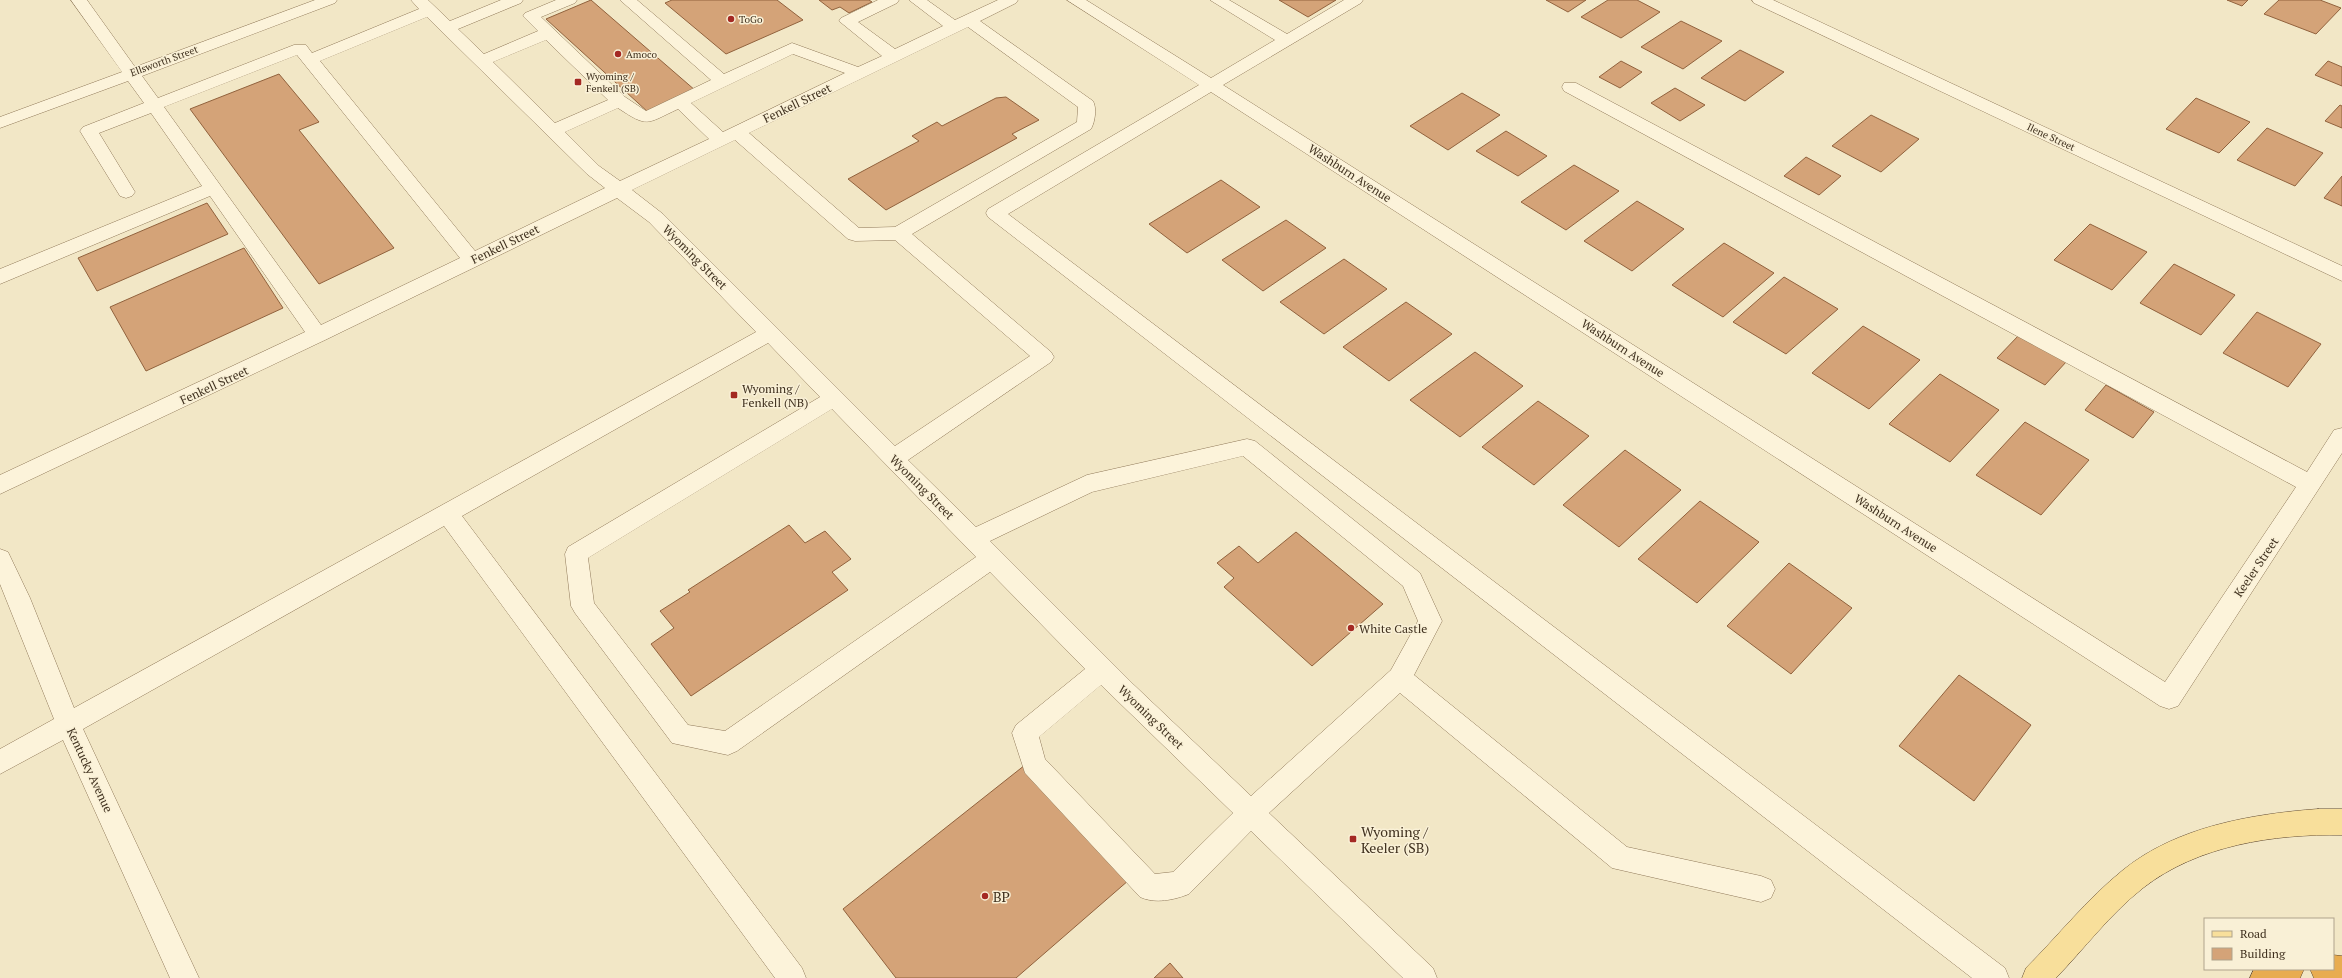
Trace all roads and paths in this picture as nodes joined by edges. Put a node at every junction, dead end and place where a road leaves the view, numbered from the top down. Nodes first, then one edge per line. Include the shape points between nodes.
1 (329, 0) edge
2 (516, 0) edge
3 (569, 0) edge
4 (628, 0) edge
5 (891, 0) edge
6 (917, 0) edge
7 (1010, 0) edge
8 (1075, 0) edge
9 (1218, 0) edge
10 (1355, 0) edge
11 (1760, 0) edge
12 (85, 1) edge
13 (425, 5) edge
14 (962, 23) junction
15 (448, 28) junction
16 (548, 33) junction
17 (1286, 40) junction
18 (893, 56) junction
19 (309, 60) junction
20 (482, 61) junction
21 (859, 73) junction
22 (131, 74) junction
23 (722, 82) junction
24 (1211, 85) junction
25 (1570, 87) dead end
26 (619, 101) junction
27 (680, 102) junction
28 (154, 106) junction
29 (0, 123) edge
30 (553, 131) junction
31 (729, 136) junction
32 (213, 188) junction
33 (620, 189) junction
34 (126, 192) dead end
35 (899, 233) junction
36 (472, 260) junction
37 (2342, 274) edge
38 (0, 277) edge
39 (770, 333) junction
40 (318, 335) junction
41 (834, 398) junction
42 (2342, 436) edge
43 (894, 458) junction
44 (2310, 484) junction
45 (0, 485) edge
46 (447, 513) junction
47 (973, 539) junction
48 (992, 558) junction
49 (0, 559) edge
50 (1102, 670) junction
51 (1400, 678) junction
52 (2169, 698) joint
53 (68, 724) junction
54 (0, 762) edge
55 (1251, 813) junction
56 (2342, 822) edge
57 (1761, 889) dead end
58 (2287, 970) edge
59 (185, 978) edge
60 (792, 978) edge
61 (1423, 978) edge
62 (1995, 978) edge
63 (2036, 978) edge
64 (2264, 978) edge

1 - 22 street, Ellsworth Street
2 - 15 street
3 - 16 street via 531,16
4 - 23 street
5 - 18 street via 847,21
6 - 14 street
7 - 14 street, Fenkell Street
8 - 24 street, Washburn Avenue
9 - 17 street
10 - 17 street
11 - 37 street, Ilene Street
12 - 22 street
13 - 15 street, Wyoming Street
13 - 19 street
14 - 18 street, Fenkell Street
14 - 35 street via 1087,105 1085,125
15 - 20 street, Wyoming Street
16 - 20 street
16 - 26 street
17 - 24 street
18 - 21 street, Fenkell Street
19 - 28 street via 300,48
19 - 36 street
20 - 30 street, Wyoming Street
21 - 23 street via 792,48
21 - 31 street, Fenkell Street
22 - 28 street
22 - 29 street, Ellsworth Street
23 - 27 street
24 - 52 street, Washburn Avenue
24 - 62 street via 994,213
25 - 44 street
26 - 27 street via 644,118
26 - 30 street
27 - 31 street
28 - 32 street
28 - 34 street via 89,131
30 - 33 street, Wyoming Street via 593,170
31 - 33 street, Fenkell Street
31 - 35 street via 855,235
32 - 38 street
32 - 40 street
33 - 36 street, Fenkell Street
33 - 39 street, Wyoming Street via 656,218
35 - 43 street via 1044,356
36 - 40 street, Fenkell Street
39 - 41 street, Wyoming Street
39 - 46 street
40 - 45 street, Fenkell Street
41 - 43 street, Wyoming Street
41 - 48 street via 576,554 583,606 681,735 728,743
42 - 44 street, Keeler Street
43 - 47 street, Wyoming Street
44 - 52 street, Keeler Street
46 - 53 street
46 - 60 street
47 - 48 street, Wyoming Street
47 - 51 street via 1087,484 1247,447 1412,580 1430,621
48 - 50 street, Wyoming Street
49 - 53 street, Kentucky Avenue
50 - 55 street, Wyoming Street
50 - 55 street via 1025,733 1034,765 1150,888 1180,885
51 - 55 street
51 - 57 street via 1621,859
53 - 54 street
53 - 59 street, Kentucky Avenue
55 - 61 street, Wyoming Street
56 - 63 main road via 2264,826 2216,838 2157,862 2132,880
58 - 64 highway

